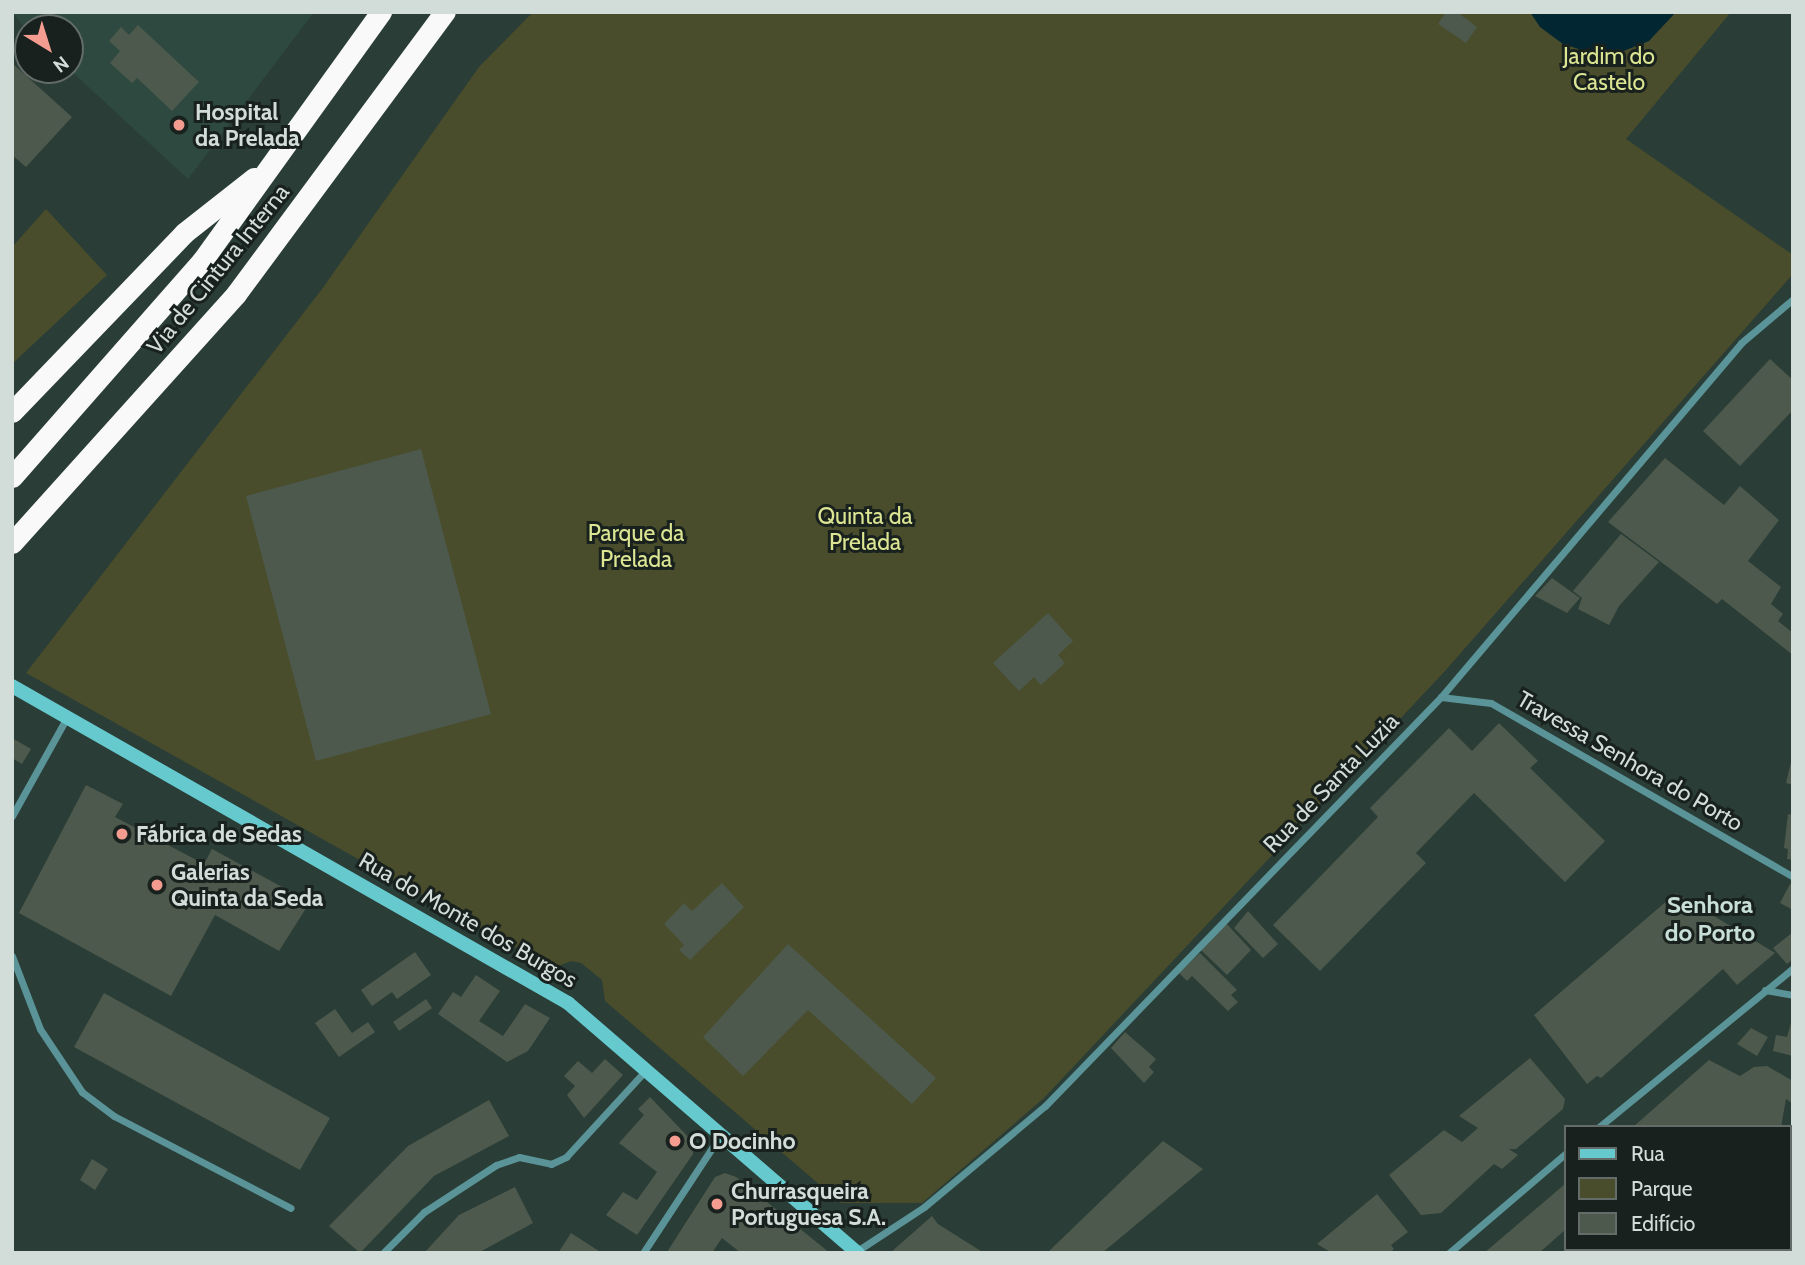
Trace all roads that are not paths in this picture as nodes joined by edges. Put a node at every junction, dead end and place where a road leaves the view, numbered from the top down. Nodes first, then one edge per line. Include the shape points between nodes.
1 (381, 12) edge
2 (445, 12) edge
3 (277, 160) junction
4 (1793, 299) edge
5 (12, 412) edge
6 (12, 477) edge
7 (12, 543) edge
8 (12, 686) edge
9 (1441, 697) junction
10 (67, 717) junction
11 (12, 816) edge
12 (1793, 877) edge
13 (12, 956) edge
14 (1793, 968) edge
15 (1765, 990) junction
16 (1793, 995) edge
17 (648, 1069) junction
18 (1601, 1125) edge
19 (720, 1136) junction
20 (1563, 1156) edge
21 (291, 1208) dead end
22 (857, 1252) edge
23 (383, 1253) edge
24 (643, 1253) edge
25 (1449, 1253) edge

1 - 3 highway, Via de Cintura Interna
2 - 7 highway, Via de Cintura Interna via 236,293
3 - 5 highway via 184,233
3 - 6 highway, Via de Cintura Interna via 155,317
4 - 9 street, Rua de Santa Luzia via 1741,343
8 - 10 main road, Rua do Monte dos Burgos
9 - 12 street, Travessa Senhora do Porto via 1491,703
9 - 22 street, Rua de Santa Luzia via 1045,1106 924,1207
10 - 11 street
10 - 17 main road, Rua do Monte dos Burgos via 568,1003
13 - 21 street via 40,1029 82,1092 114,1116
14 - 15 street
15 - 16 street
15 - 18 street
17 - 19 main road, Rua do Monte dos Burgos
17 - 23 street via 566,1157 551,1164 519,1157 496,1165 424,1212
19 - 22 main road, Rua do Monte dos Burgos
19 - 24 street
20 - 25 street

